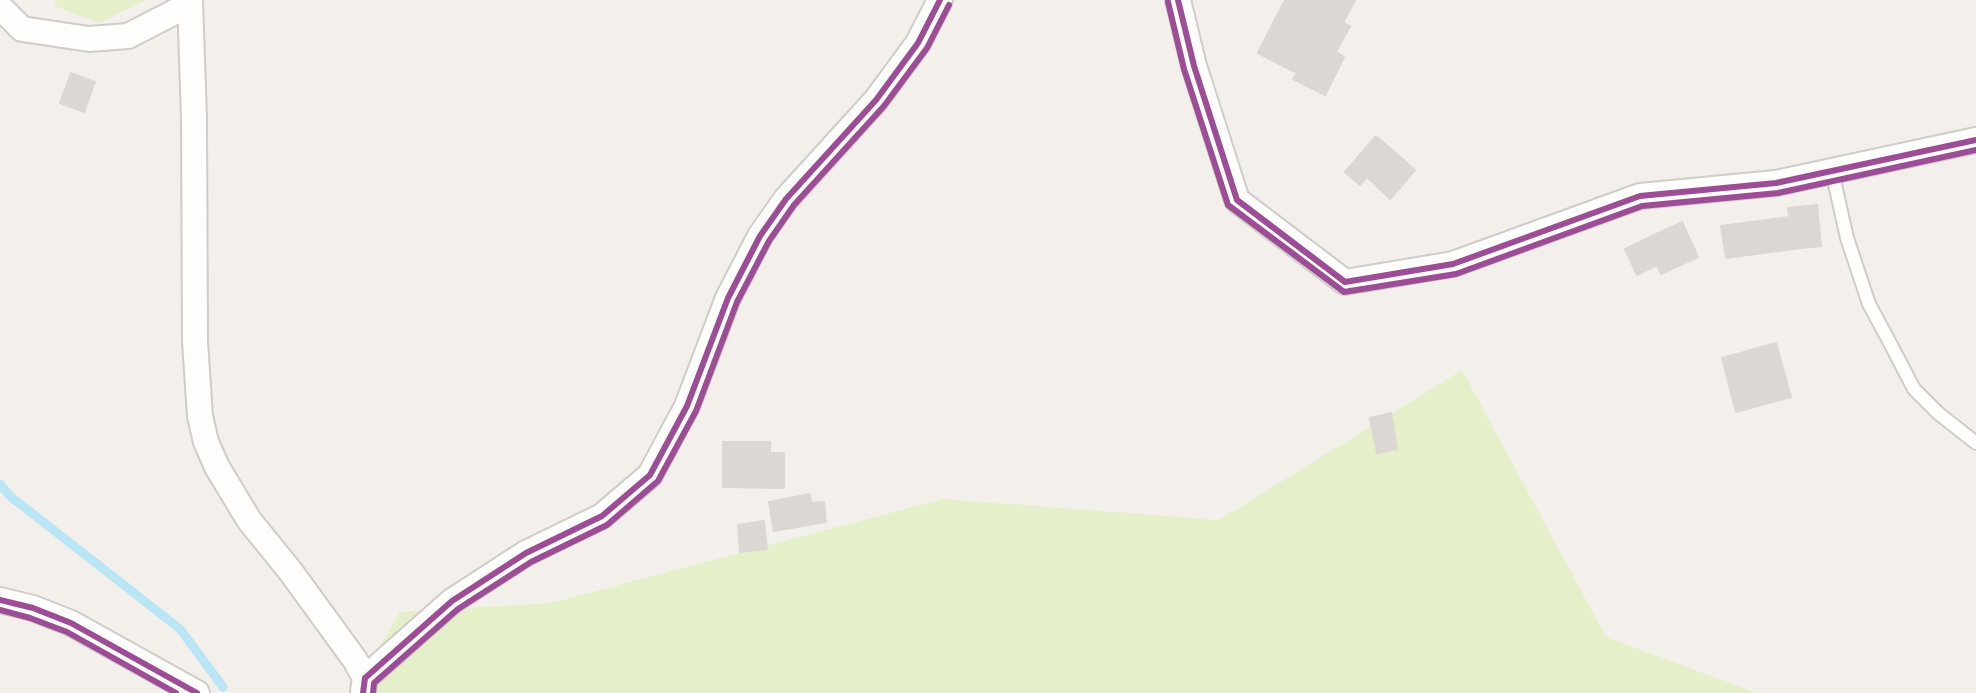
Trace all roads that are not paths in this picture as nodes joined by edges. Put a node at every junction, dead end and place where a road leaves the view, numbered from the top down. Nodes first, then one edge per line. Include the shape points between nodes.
1 (940, 0) edge
2 (1178, 0) edge
3 (190, 2) edge
4 (0, 7) edge
5 (1976, 140) edge
6 (1832, 171) junction
7 (1976, 443) edge
8 (0, 600) edge
9 (364, 686) edge
10 (197, 693) edge

1 - 9 street via 918,43 876,100 786,199 760,236 728,298 687,406 650,475 602,516 526,553 452,601
2 - 6 street via 1237,200 1345,282 1453,264 1640,196 1776,183
3 - 4 street via 128,36 89,39 22,29
3 - 9 street via 195,341 206,442 249,520 316,605
5 - 6 street
6 - 7 lane via 1869,304 1914,389
8 - 10 street via 71,623

